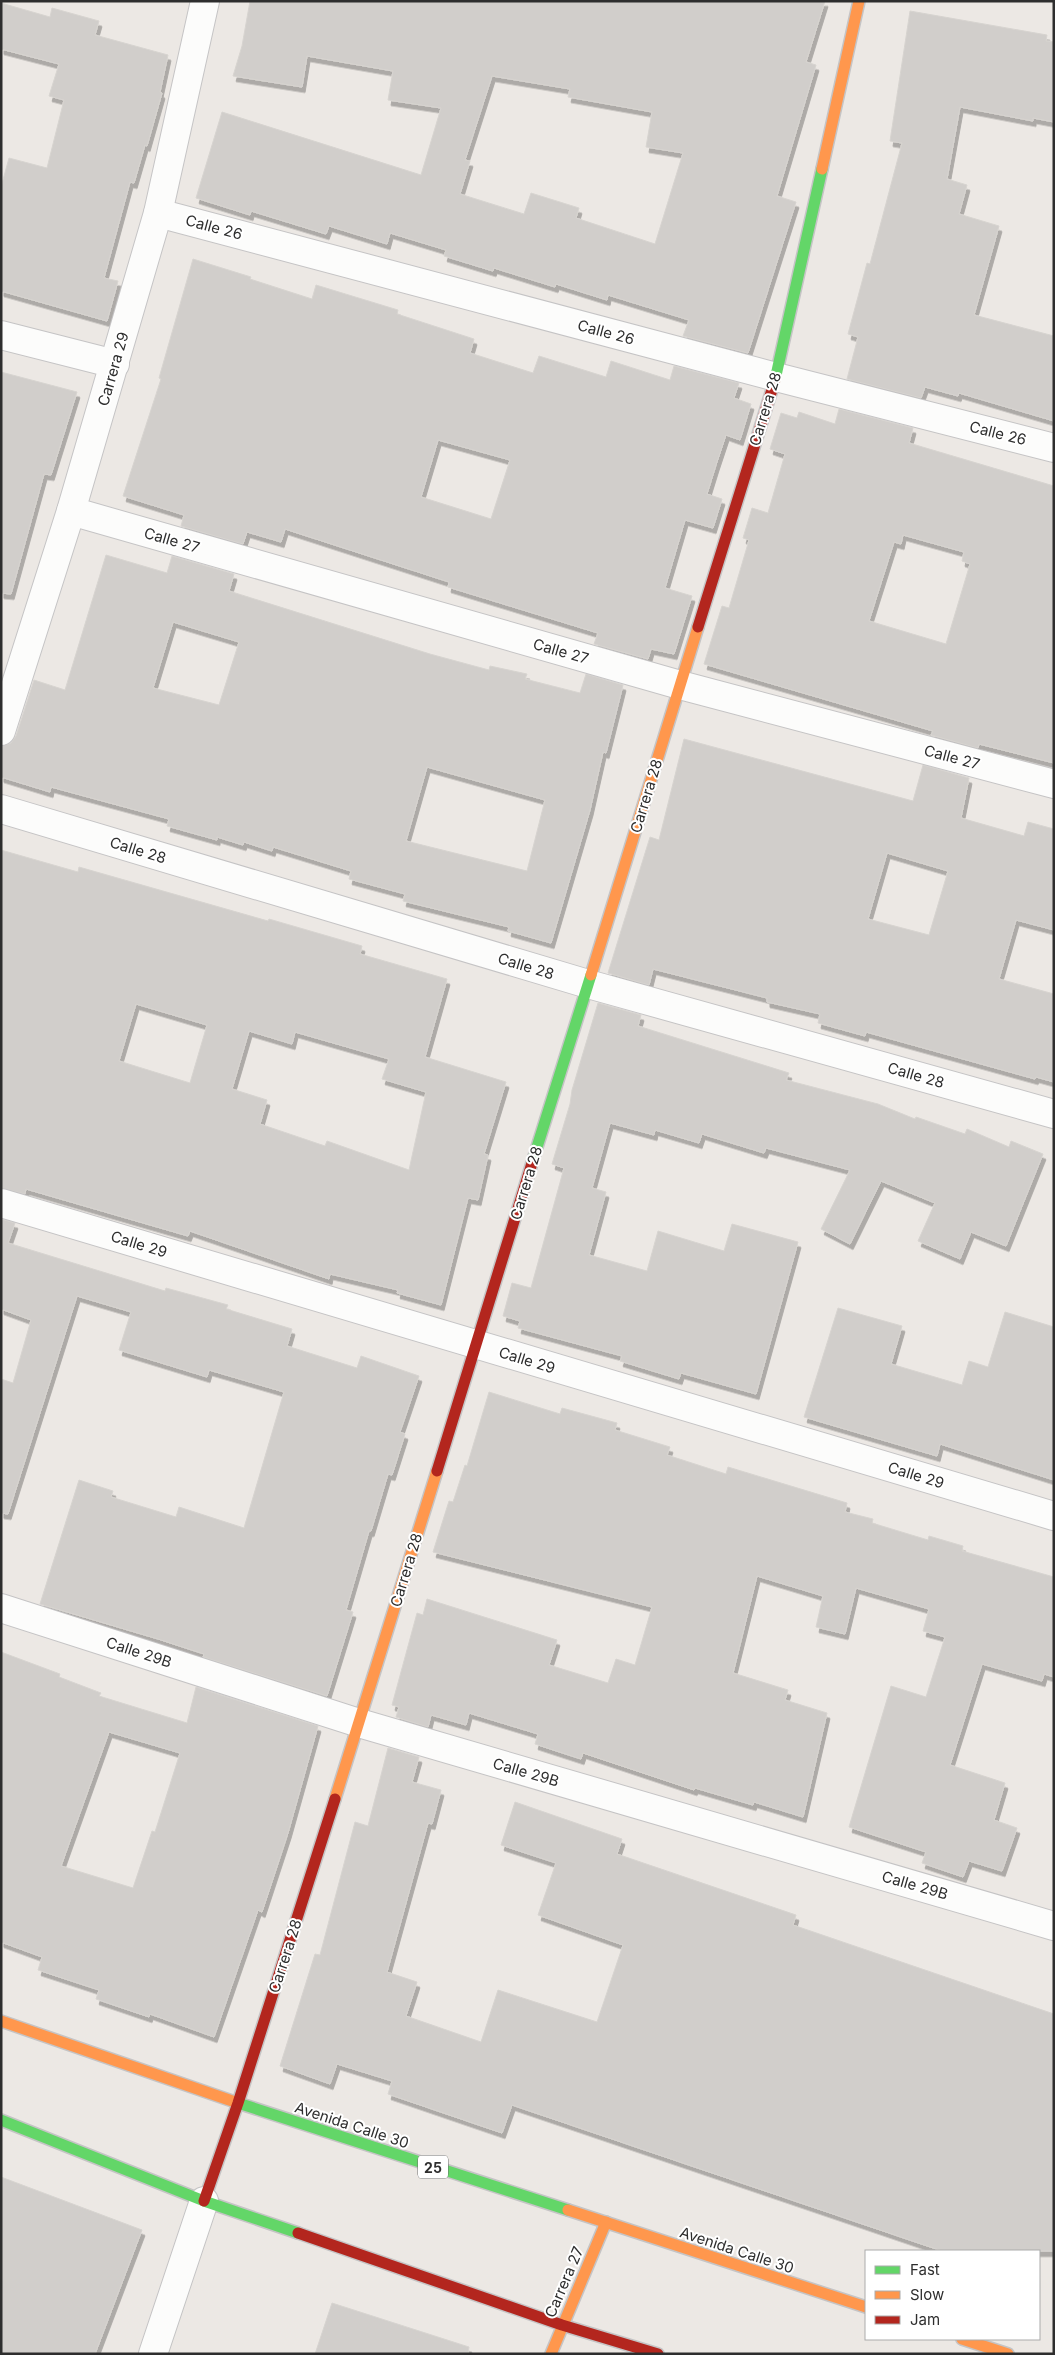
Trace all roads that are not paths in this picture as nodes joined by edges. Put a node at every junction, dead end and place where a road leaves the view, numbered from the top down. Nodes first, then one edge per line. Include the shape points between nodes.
1 (205, 1) edge
2 (859, 1) edge
3 (158, 212) junction
4 (1, 335) edge
5 (115, 364) junction
6 (776, 377) junction
7 (1054, 448) edge
8 (71, 511) junction
9 (680, 685) junction
10 (1, 731) edge
11 (1054, 784) edge
12 (1, 809) edge
13 (588, 984) junction
14 (1054, 1114) edge
15 (1, 1203) edge
16 (476, 1345) junction
17 (1054, 1516) edge
18 (1, 1608) edge
19 (359, 1723) junction
20 (1054, 1926) edge
21 (1, 2021) edge
22 (238, 2104) junction
23 (1, 2120) edge
24 (204, 2201) junction
25 (606, 2222) junction
26 (865, 2307) edge
27 (562, 2326) junction
28 (965, 2340) edge
29 (153, 2354) edge
30 (551, 2354) edge
31 (658, 2354) edge
32 (1008, 2354) edge

1 - 3 street, Carrera 29
2 - 6 main road, Carrera 28
3 - 5 street, Carrera 29
3 - 6 street, Calle 26
4 - 5 street
5 - 8 street, Carrera 29
6 - 7 street, Calle 26
6 - 9 main road, Carrera 28
8 - 9 street, Calle 27
8 - 10 street, Carrera 29
9 - 11 street, Calle 27
9 - 13 main road, Carrera 28
12 - 13 street, Calle 28
13 - 14 street, Calle 28
13 - 16 main road, Carrera 28
15 - 16 street, Calle 29
16 - 17 street, Calle 29
16 - 19 main road, Carrera 28
18 - 19 street, Calle 29B
19 - 20 street, Calle 29B
19 - 22 main road, Carrera 28
21 - 22 main road, Avenida Calle 30 / 25
22 - 24 main road, Carrera 28
22 - 25 main road, Avenida Calle 30 / 25
23 - 24 main road
24 - 27 main road
24 - 29 street, Carrera 28
25 - 26 main road, Avenida Calle 30 / 25
25 - 27 main road, Carrera 27
27 - 30 main road, Carrera 27
27 - 31 main road
28 - 32 main road

